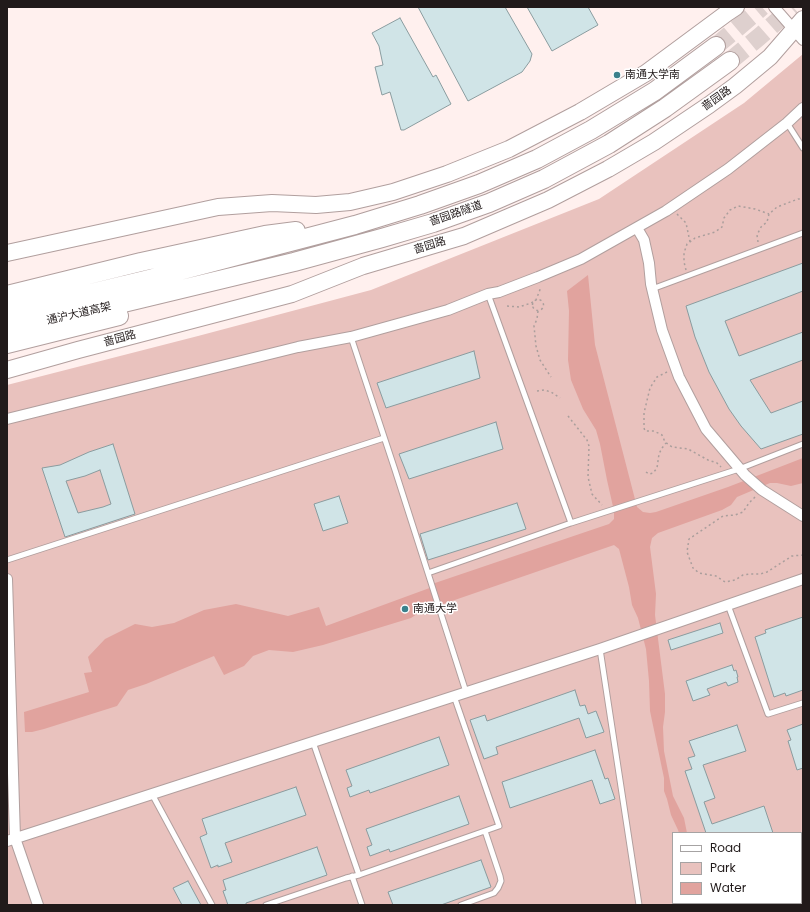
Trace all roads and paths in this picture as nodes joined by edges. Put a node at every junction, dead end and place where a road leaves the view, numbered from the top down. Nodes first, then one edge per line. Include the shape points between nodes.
1 (736, 7) edge
2 (774, 7) edge
3 (800, 30) edge
4 (716, 46) tunnel mouth
5 (730, 61) tunnel mouth
6 (803, 108) edge
7 (787, 123) junction
8 (803, 148) edge
9 (803, 199) edge
10 (671, 208) junction
11 (769, 214) junction
12 (354, 225) junction
13 (637, 228) junction
14 (803, 233) edge
15 (382, 238) junction
16 (690, 242) junction
17 (758, 250) junction
18 (7, 253) edge
19 (688, 276) junction
20 (538, 277) junction
21 (150, 288) junction
22 (652, 289) junction
23 (488, 294) junction
24 (7, 295) edge
25 (536, 300) junction
26 (508, 306) dead end
27 (538, 311) junction
28 (7, 313) edge
29 (7, 331) edge
30 (350, 337) junction
31 (7, 344) edge
32 (676, 368) junction
33 (7, 370) edge
34 (552, 377) dead end
35 (537, 390) dead end
36 (560, 398) dead end
37 (568, 416) dead end
38 (7, 419) edge
39 (384, 438) junction
40 (666, 443) junction
41 (803, 444) edge
42 (646, 472) dead end
43 (742, 472) junction
44 (727, 473) junction
45 (761, 489) junction
46 (610, 511) junction
47 (803, 516) edge
48 (572, 523) junction
49 (803, 555) edge
50 (7, 560) edge
51 (428, 573) junction
52 (7, 579) edge
53 (803, 579) edge
54 (728, 605) junction
55 (600, 649) junction
56 (466, 692) junction
57 (454, 696) junction
58 (803, 703) edge
59 (313, 742) junction
60 (152, 794) junction
61 (485, 831) junction
62 (11, 840) edge
63 (358, 875) junction
64 (352, 876) junction
65 (38, 905) edge
66 (212, 905) edge
67 (266, 905) edge
68 (362, 905) edge
69 (461, 905) edge
70 (639, 905) edge

1 - 18 main road via 646,72 580,112 509,149 393,192 350,202 316,205 272,203 218,207
2 - 3 street
3 - 33 main road, 啬园路 via 709,105 654,142 548,200 464,236 363,266 292,294
4 - 12 highway, 啬园路隧道 via 655,91 537,159 479,184
5 - 15 highway, 啬园路隧道 via 609,144 544,179 489,203
6 - 7 street
7 - 8 lane
7 - 10 street via 728,169
9 - 11 path via 777,207
10 - 13 street
10 - 16 path via 686,223
11 - 16 path via 738,206 730,210 724,218 722,227
11 - 17 path via 767,222 757,235
12 - 21 highway, 啬园路隧道
12 - 24 highway via 265,235
13 - 20 street via 581,259
13 - 22 street via 644,240
14 - 17 lane
15 - 21 highway, 啬园路隧道 via 294,262
15 - 31 highway via 284,272
16 - 19 path via 684,253
17 - 19 lane
19 - 22 lane
20 - 23 street
20 - 25 path via 541,286
21 - 28 highway, 通沪大道高架
21 - 29 highway, 通沪大道高架
22 - 32 street via 662,330
23 - 30 street via 448,310
23 - 48 lane
25 - 26 path via 518,307
25 - 27 path via 532,306
25 - 27 path via 542,300 544,303 543,309
27 - 34 path via 534,326 536,346 540,360
30 - 38 street via 298,347
30 - 39 lane
32 - 40 path via 657,376 650,388 644,413 645,432 654,431 662,436
32 - 43 street via 706,429
35 - 36 path via 551,392
37 - 46 path via 589,446 588,477 592,494
39 - 50 lane
39 - 51 lane
40 - 42 path via 659,454 657,468 653,473
40 - 44 path via 717,463
41 - 43 lane
43 - 44 lane
43 - 45 street
44 - 46 lane
45 - 47 street
45 - 49 path via 743,512 723,516 689,539 687,552 693,568 699,573 716,576 725,582 743,575 767,572 792,556
46 - 48 lane
48 - 51 lane
51 - 56 lane
52 - 62 street
53 - 54 street
54 - 55 street
54 - 58 lane via 768,714
55 - 56 street
55 - 70 lane
56 - 57 street
57 - 59 street
57 - 61 lane via 499,826
59 - 60 street
59 - 63 lane
60 - 62 street
60 - 66 lane
61 - 63 lane
61 - 69 lane via 501,881 494,893
62 - 65 street
63 - 64 lane
64 - 67 lane
64 - 68 lane

